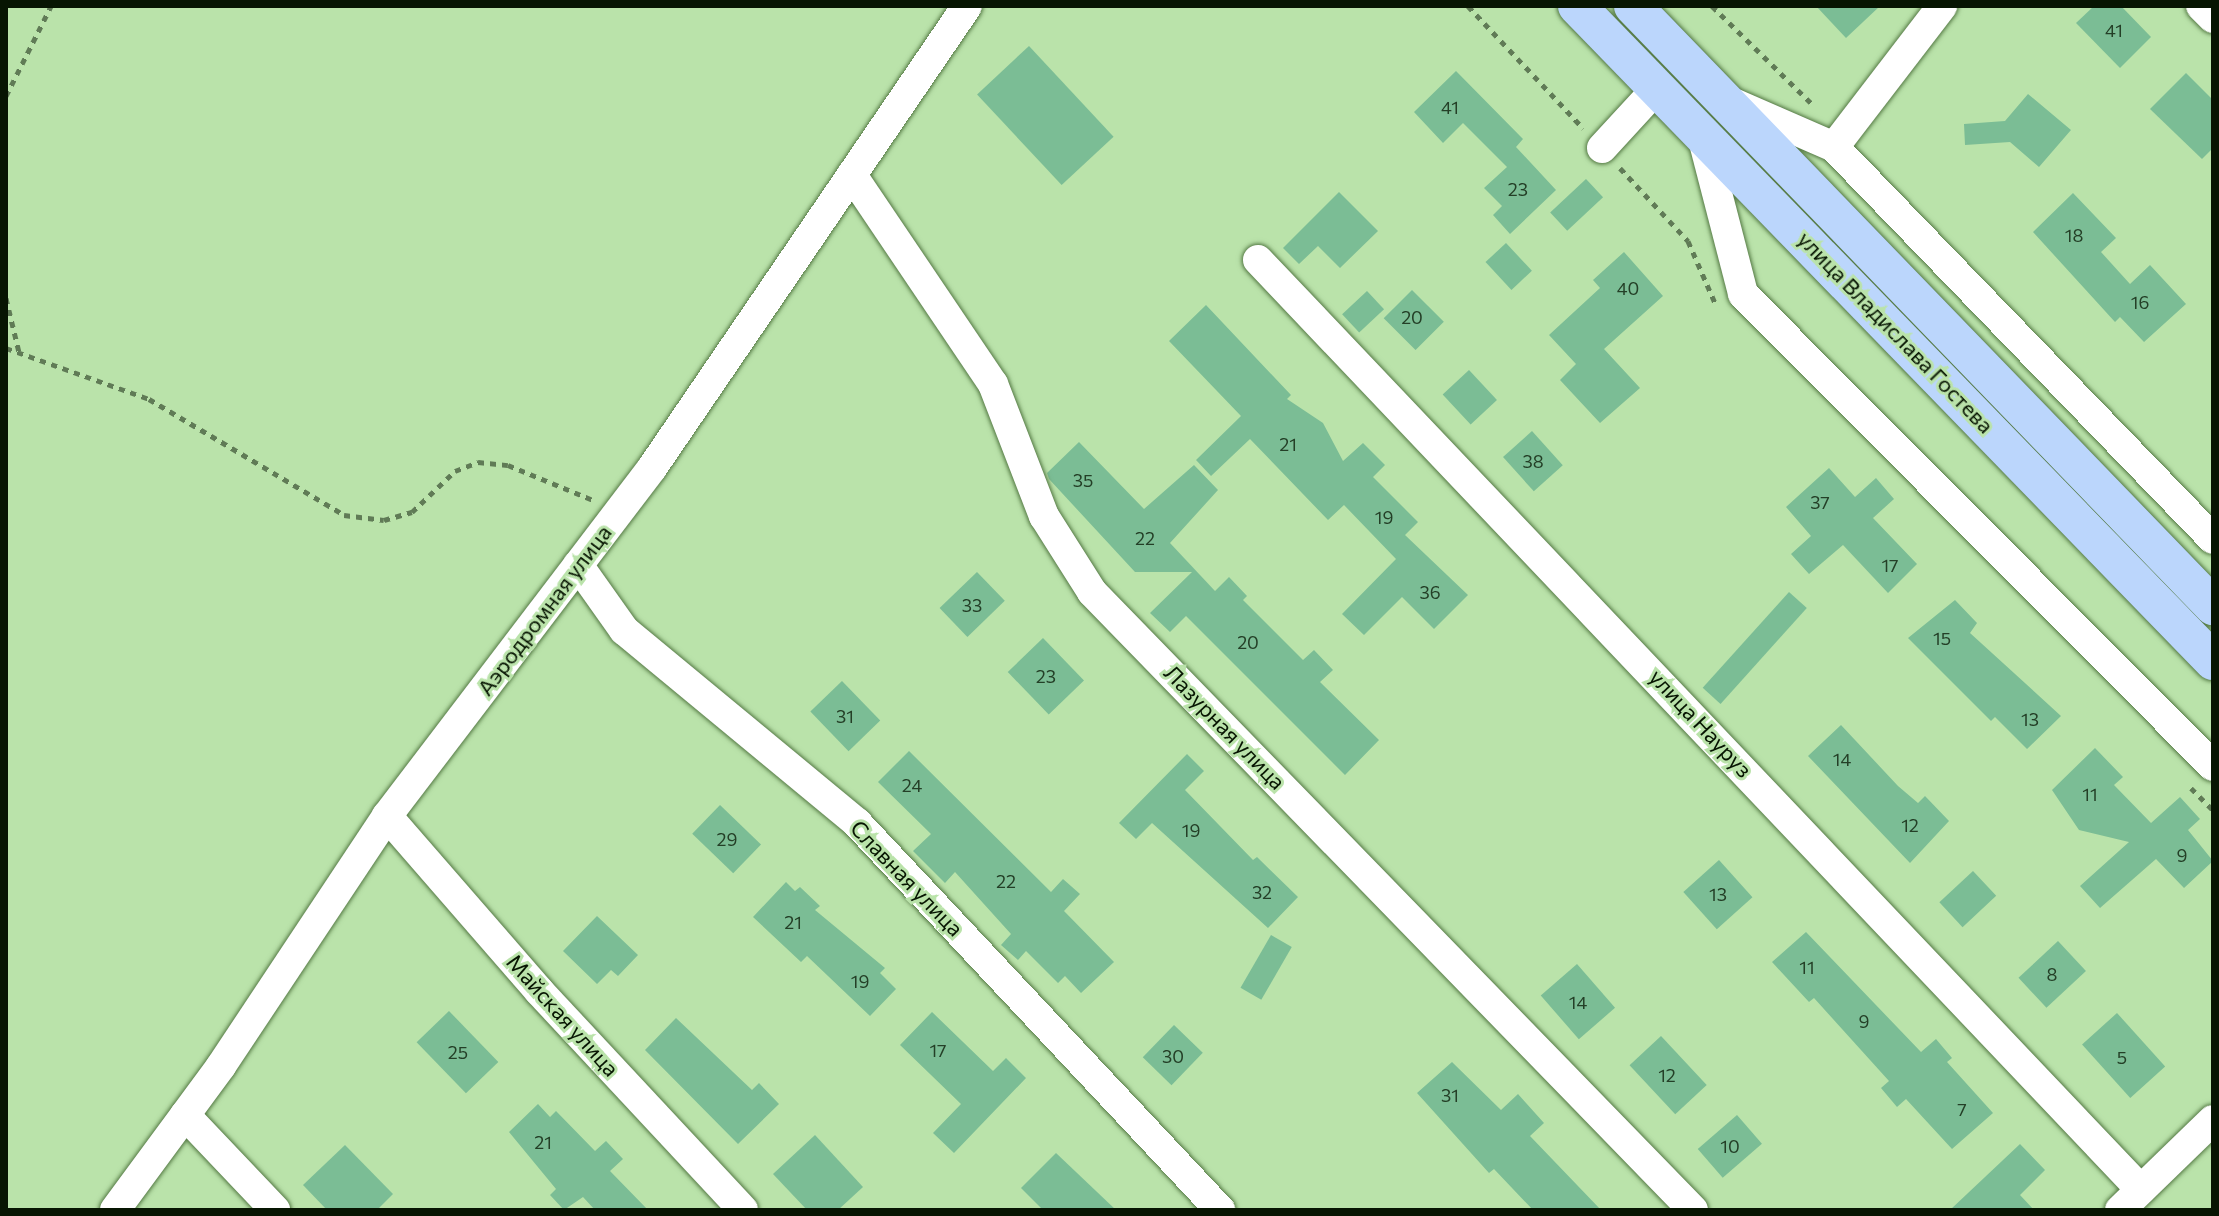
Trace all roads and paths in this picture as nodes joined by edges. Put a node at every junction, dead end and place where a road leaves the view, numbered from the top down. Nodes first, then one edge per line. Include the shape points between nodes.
1 (51, 6) edge
2 (967, 6) edge
3 (1577, 6) edge
4 (1633, 6) edge
5 (1712, 6) edge
6 (1942, 6) edge
7 (2201, 6) edge
8 (2213, 18) edge
9 (1658, 87) junction
10 (6, 96) edge
11 (1721, 97) junction
12 (1854, 123) junction
13 (1701, 129) junction
14 (1834, 147) junction
15 (1602, 148) dead end
16 (852, 175) junction
17 (1258, 260) dead end
18 (6, 298) edge
19 (6, 348) edge
20 (20, 353) junction
21 (620, 511) junction
22 (2213, 539) edge
23 (578, 565) junction
24 (2213, 606) edge
25 (2213, 661) edge
26 (2213, 766) edge
27 (387, 816) junction
28 (185, 1115) junction
29 (2213, 1120) edge
30 (2130, 1200) edge
31 (115, 1210) edge
32 (275, 1210) edge
33 (743, 1210) edge
34 (1220, 1210) edge
35 (1693, 1210) edge

1 - 10 path
2 - 16 street, Аэродромная улица
3 - 9 main road, улица Владислава Гостева
4 - 11 main road, улица Владислава Гостева
5 - 12 path via 1825,116
6 - 12 street
7 - 8 street
9 - 13 main road, улица Владислава Гостева
9 - 15 street
11 - 14 street
11 - 24 main road, улица Владислава Гостева
12 - 14 street
13 - 25 main road, улица Владислава Гостева
13 - 26 street via 1743,294
14 - 22 street
16 - 21 street, Аэродромная улица
16 - 35 street, Лазурная улица via 993,384 1044,516 1092,592
17 - 30 street, улица Науруз
18 - 20 path
19 - 20 path
20 - 21 path via 149,399 344,515 384,520 412,512 455,471 478,462 508,465
21 - 23 street, Аэродромная улица
23 - 27 street, Аэродромная улица
23 - 34 street, Славная улица via 624,630 857,823
27 - 28 street, Аэродромная улица
27 - 33 street, Майская улица via 539,991
28 - 31 street, Аэродромная улица
28 - 32 street
29 - 30 street

